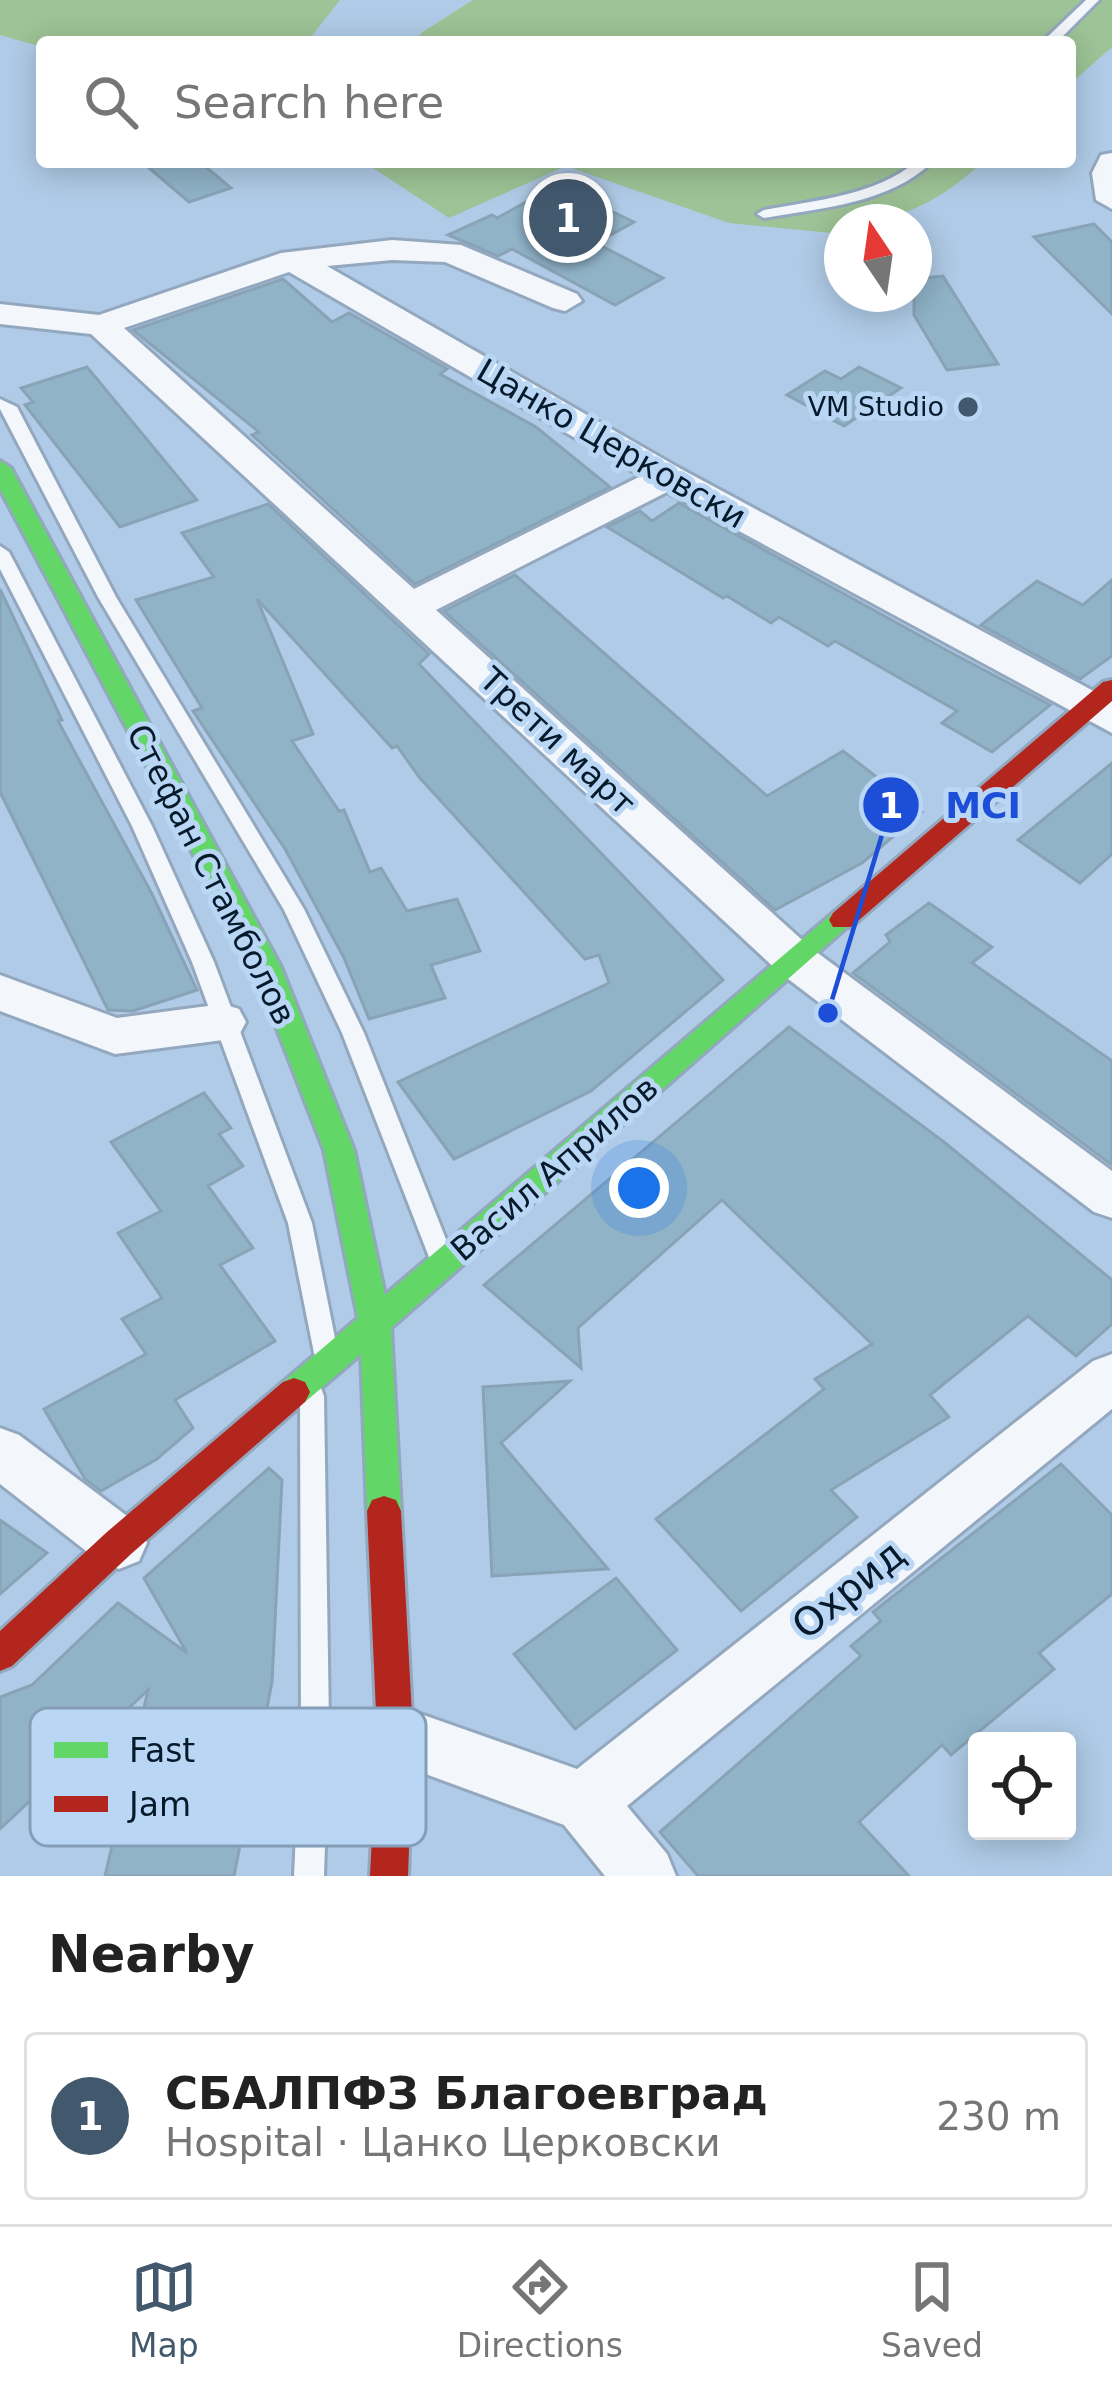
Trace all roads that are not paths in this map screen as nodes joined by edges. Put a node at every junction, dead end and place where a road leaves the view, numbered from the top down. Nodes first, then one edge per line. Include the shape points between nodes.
1 (1093, 0) edge
2 (1055, 36) edge
3 (1112, 162) edge
4 (919, 168) edge
5 (1112, 200) edge
6 (764, 214) dead end
7 (292, 260) junction
8 (566, 301) dead end
9 (0, 314) edge
10 (101, 325) junction
11 (0, 404) edge
12 (0, 468) edge
13 (668, 477) junction
14 (0, 552) edge
15 (412, 606) junction
16 (1104, 704) edge
17 (795, 960) junction
18 (0, 992) edge
19 (223, 1022) junction
20 (1112, 1198) edge
21 (443, 1264) junction
22 (375, 1324) junction
23 (320, 1371) junction
24 (1112, 1377) edge
25 (0, 1452) edge
26 (119, 1543) junction
27 (0, 1654) edge
28 (315, 1708) edge
29 (393, 1708) edge
30 (426, 1745) edge
31 (584, 1802) junction
32 (310, 1846) edge
33 (390, 1846) edge
34 (309, 1876) edge
35 (389, 1876) edge
36 (645, 1876) edge

1 - 2 lane
3 - 5 street
4 - 6 lane via 839,200
7 - 8 street via 450,252
7 - 10 street
7 - 13 street, Цанко Церковски
9 - 10 street
10 - 15 street, Трети март
11 - 21 lane via 10,407 107,597 294,909 353,1033
12 - 22 street, Стефан Стамболов via 268,967 339,1150
13 - 15 street
13 - 16 street, Цанко Церковски
14 - 19 lane via 142,826
15 - 17 street, Трети март
16 - 17 street, Васил Априлов
17 - 20 street, Трети март
17 - 21 street, Васил Априлов
18 - 19 street via 115,1036
19 - 23 lane via 300,1223
21 - 22 street, Васил Априлов
22 - 23 street, Васил Априлов
22 - 29 street, Стефан Стамболов
23 - 26 street, Васил Априлов
23 - 28 lane
24 - 31 street, Охрид
25 - 26 street
26 - 27 street, Васил Априлов
30 - 31 street
31 - 36 street
32 - 34 lane
33 - 35 street, Стефан Стамболов

